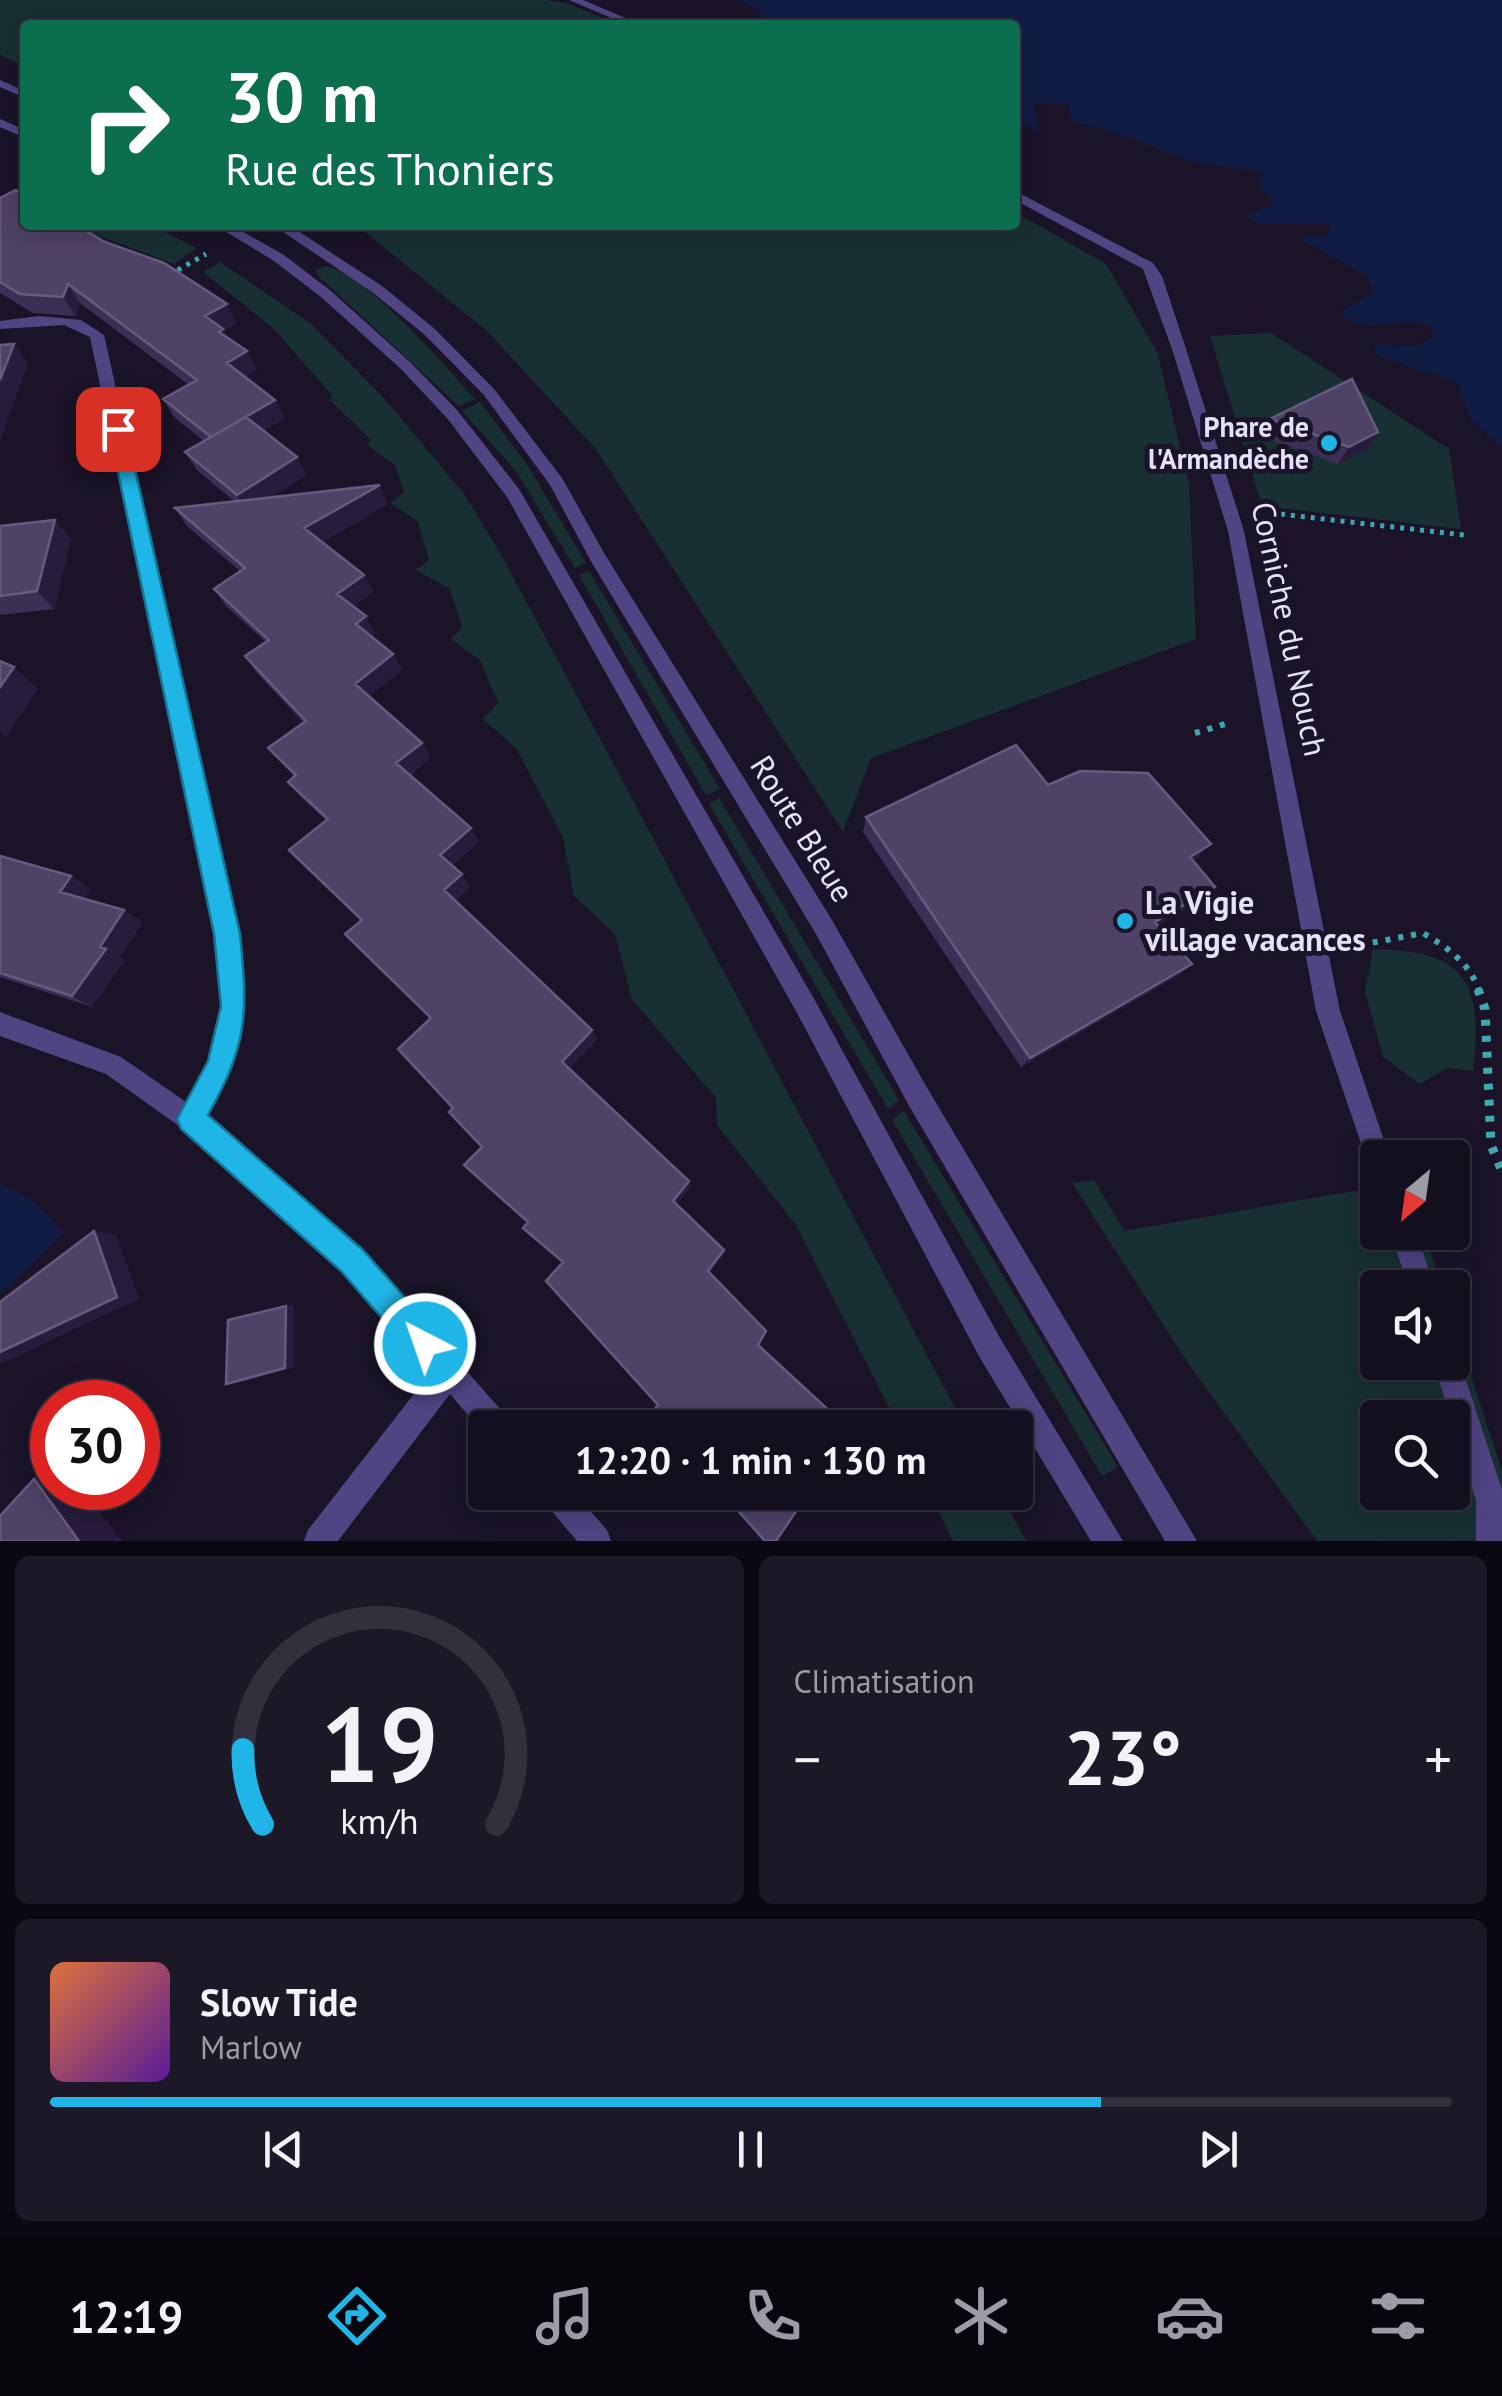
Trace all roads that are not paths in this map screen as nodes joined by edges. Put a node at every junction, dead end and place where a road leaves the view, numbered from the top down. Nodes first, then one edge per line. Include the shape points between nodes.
1 (574, 0) edge
2 (624, 20) edge
3 (1020, 198) edge
4 (288, 230) edge
5 (221, 236) edge
6 (0, 325) edge
7 (0, 1024) edge
8 (190, 1119) junction
9 (1372, 1140) edge
10 (450, 1372) junction
11 (1452, 1380) edge
12 (483, 1410) edge
13 (569, 1510) edge
14 (319, 1541) edge
15 (596, 1541) edge
16 (1108, 1541) edge
17 (1182, 1541) edge
18 (1491, 1541) edge

1 - 2 street
3 - 9 street, Corniche du Nouch via 1156,276 1229,508 1328,1012
4 - 17 street, Route Bleue via 430,332 490,392 556,482
5 - 16 street via 279,258 376,338 452,414 513,493 805,1005 990,1348
6 - 8 street via 60,319 84,323 98,336 227,934 234,1006 221,1066
7 - 8 street via 114,1065
8 - 10 street via 352,1260
10 - 12 street
10 - 14 street
11 - 18 street via 1491,1501
13 - 15 street

